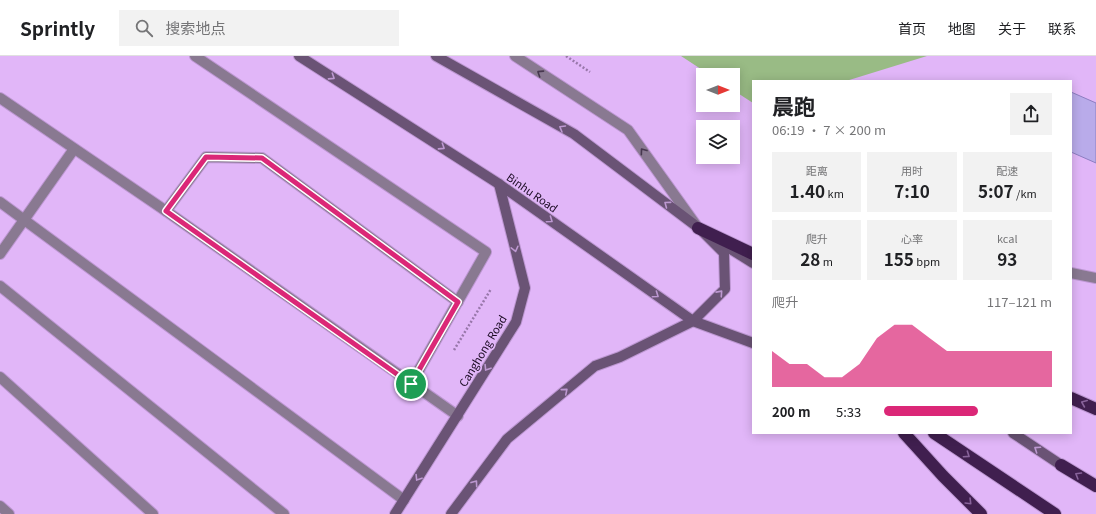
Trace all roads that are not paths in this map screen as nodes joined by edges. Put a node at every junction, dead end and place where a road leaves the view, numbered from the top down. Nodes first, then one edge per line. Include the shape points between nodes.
1 (195, 56) edge
2 (300, 56) edge
3 (436, 56) edge
4 (515, 56) edge
5 (0, 98) edge
6 (74, 149) junction
7 (499, 184) junction
8 (0, 202) edge
9 (166, 211) junction
10 (24, 219) junction
11 (698, 228) junction
12 (0, 254) edge
13 (752, 254) edge
14 (752, 262) edge
15 (1072, 273) edge
16 (1096, 278) edge
17 (0, 286) edge
18 (458, 302) junction
19 (693, 321) junction
20 (752, 343) edge
21 (0, 377) edge
22 (411, 384) junction
23 (1072, 398) edge
24 (1096, 408) edge
25 (458, 416) junction
26 (905, 434) edge
27 (935, 434) edge
28 (1014, 434) edge
29 (1061, 465) joint
30 (1096, 486) edge
31 (404, 500) junction
32 (0, 506) edge
33 (9, 514) edge
34 (153, 514) edge
35 (284, 514) edge
36 (395, 514) edge
37 (451, 514) edge
38 (981, 514) edge
39 (1055, 514) edge

1 - 18 street via 486,252
2 -> 7 main road, Binhu Road
11 -> 3 main road via 574,134
11 -> 4 street via 628,130
5 - 6 street
6 - 9 street
6 - 10 street
7 -> 19 main road, Binhu Road
7 -> 25 main road, Canghong Road via 525,288 516,322
8 - 10 street
9 - 18 street via 206,157 262,158
9 - 22 street
10 - 12 street
10 - 31 street
11 - 13 highway
11 - 14 main road
19 -> 11 main road via 725,289 724,253
15 - 16 street
17 - 35 street
18 - 22 street
19 - 20 main road, Binhu Road
37 -> 19 main road via 507,439 595,366 620,357
21 - 34 street
22 - 25 street
24 -> 23 highway
25 -> 31 main road, Canghong Road
26 -> 38 highway
27 -> 39 highway
29 -> 28 main road
30 -> 29 highway
31 - 36 main road, Canghong Road
32 - 33 street

